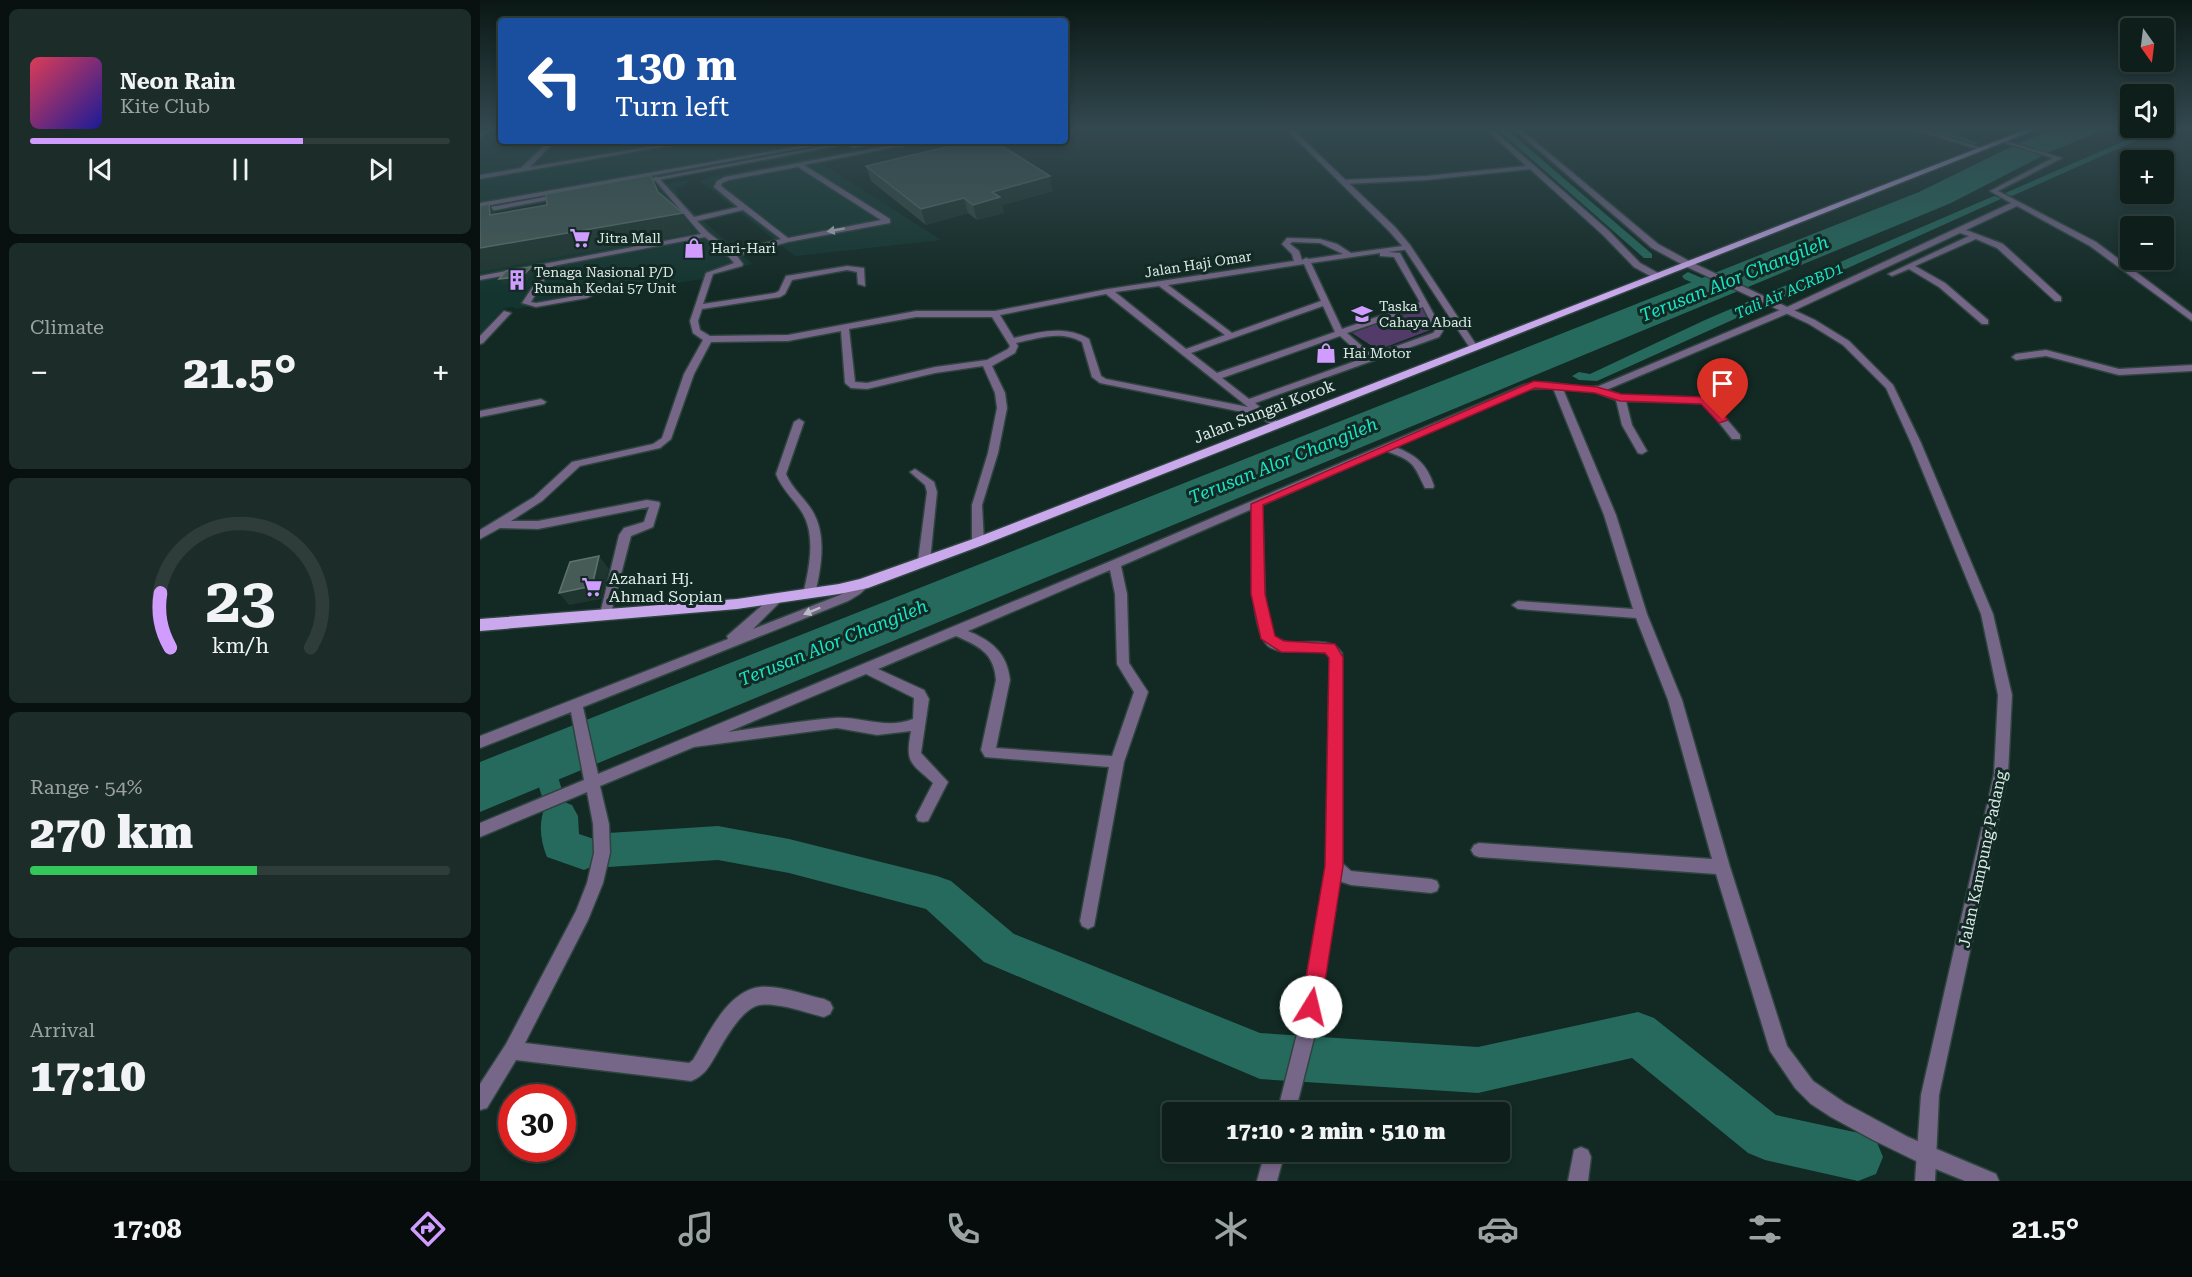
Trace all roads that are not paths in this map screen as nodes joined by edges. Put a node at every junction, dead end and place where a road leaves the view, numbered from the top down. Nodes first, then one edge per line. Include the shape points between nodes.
1 (602, 183) edge
2 (663, 183) edge
3 (719, 183) edge
4 (828, 183) edge
5 (1344, 183) edge
6 (1550, 183) edge
7 (1581, 183) edge
8 (1898, 183) edge
9 (2006, 183) edge
10 (659, 184) junction
11 (635, 188) edge
12 (652, 191) edge
13 (566, 201) edge
14 (2018, 202) junction
15 (480, 205) edge
16 (745, 207) junction
17 (480, 211) edge
18 (480, 217) edge
19 (692, 220) junction
20 (1960, 230) junction
21 (706, 235) junction
22 (1976, 236) junction
23 (787, 240) junction
24 (1407, 247) junction
25 (1348, 254) junction
26 (732, 255) junction
27 (1304, 261) junction
28 (551, 264) junction
29 (1693, 266) junction
30 (1910, 266) junction
31 (1892, 274) dead end
32 (1657, 276) junction
33 (480, 278) edge
34 (862, 284) dead end
35 (1162, 284) junction
36 (1108, 291) junction
37 (587, 296) dead end
38 (2058, 299) dead end
39 (1326, 302) junction
40 (1425, 303) junction
41 (698, 307) junction
42 (1783, 307) junction
43 (507, 313) dead end
44 (995, 314) junction
45 (2192, 318) edge
46 (1985, 322) dead end
47 (845, 328) junction
48 (1341, 334) junction
49 (1231, 336) junction
50 (708, 339) junction
51 (480, 341) edge
52 (1013, 341) junction
53 (1473, 346) junction
54 (1186, 352) junction
55 (2016, 357) dead end
56 (1370, 358) junction
57 (989, 362) junction
58 (2192, 368) edge
59 (1218, 376) junction
60 (1557, 386) junction
61 (1597, 390) junction
62 (1620, 398) junction
63 (541, 402) dead end
64 (1249, 402) junction
65 (1263, 413) junction
66 (480, 414) edge
67 (799, 422) dead end
68 (1276, 424) junction
69 (1736, 437) dead end
70 (1387, 448) junction
71 (1642, 451) dead end
72 (915, 472) dead end
73 (1429, 486) dead end
74 (1257, 504) junction
75 (500, 524) junction
76 (480, 535) edge
77 (978, 542) junction
78 (924, 561) junction
79 (1115, 564) junction
80 (862, 584) junction
81 (809, 594) junction
82 (777, 599) junction
83 (1518, 605) dead end
84 (606, 614) junction
85 (1641, 614) junction
86 (480, 625) edge
87 (955, 630) junction
88 (706, 652) junction
89 (865, 668) junction
90 (577, 710) junction
91 (919, 722) junction
92 (480, 742) edge
93 (681, 744) junction
94 (1117, 762) junction
95 (591, 778) junction
96 (923, 816) dead end
97 (480, 830) edge
98 (1479, 850) dead end
99 (1334, 866) junction
100 (1722, 867) junction
101 (1431, 886) dead end
102 (1088, 921) dead end
103 (824, 1008) dead end
104 (512, 1050) junction
105 (480, 1101) edge
106 (1289, 1102) edge
107 (1925, 1155) junction
108 (1581, 1157) dead end
109 (1272, 1162) edge
110 (1267, 1181) edge
111 (1578, 1181) edge
112 (1925, 1181) edge
113 (1989, 1181) edge

1 - 15 street
2 - 10 street
3 - 16 street via 717,187
4 -> 23 street via 887,221
5 - 24 street
6 - 32 street via 1636,265
7 - 29 street, Jalan Kampung Padang via 1655,246
8 - 29 main road, Jalan Sungai Korok
9 - 14 street via 1993,189
10 - 11 street
10 - 12 street
10 - 17 street
10 - 19 street
13 - 18 street
14 - 20 street
14 - 45 street via 2093,244
16 - 19 street
16 - 23 street
19 - 21 street
20 - 22 street
20 - 42 street
21 - 26 street
21 - 28 street
22 - 30 street
22 - 38 street via 2000,246
23 - 26 street
24 - 25 street, Jalan Haji Omar
24 - 53 street
25 - 27 street, Jalan Haji Omar
25 - 27 street via 1319,239 1290,240 1286,244
26 - 41 street via 739,264 710,273
27 - 35 street, Jalan Haji Omar
27 - 39 street
27 - 40 street via 1395,254
28 - 33 street
28 - 37 street via 526,303 536,305
29 - 32 main road, Jalan Sungai Korok
29 - 42 street, Jalan Kampung Padang
30 - 31 street
30 - 46 street via 1942,285
32 - 53 main road, Jalan Sungai Korok
34 - 41 street via 861,270 847,268 789,278 777,295
35 - 36 street, Jalan Haji Omar
35 - 49 street
36 - 44 street, Jalan Haji Omar
36 - 54 street
39 - 48 street
39 - 49 street
40 - 48 street
40 - 56 street via 1440,333
41 - 50 street via 696,331
42 - 61 street
42 - 107 street, Jalan Kampung Padang via 1846,344 1890,387 1981,597 2005,695 2001,774 1930,1095
43 - 51 street
44 - 47 street, Jalan Haji Omar via 916,315
44 - 52 street
47 - 50 street, Jalan Haji Omar via 788,338
47 - 57 street via 850,382 854,386
48 - 56 street
48 - 59 street
49 - 54 street
50 - 75 street via 688,374 664,441 576,464 538,499
52 - 57 street via 1012,351
52 - 65 street via 1071,334 1086,341 1097,377 1103,381
53 - 68 main road, Jalan Sungai Korok
54 - 59 street
55 - 58 street via 2046,353 2119,372
56 - 64 street
57 - 77 street via 987,366 1000,393 1002,408 977,505
59 - 64 street
60 - 61 street
60 - 70 street via 1534,384
60 - 85 street via 1610,515
61 - 62 street
62 - 69 street via 1702,400
62 - 71 street via 1627,425
63 - 66 street
64 - 65 street
65 - 68 street
67 - 81 street via 780,474 809,515 813,530 815,547
68 - 77 main road, Jalan Sungai Korok
70 - 73 street via 1413,458 1423,468
70 - 74 street
72 - 78 street via 930,484 932,492
74 - 79 street
74 - 99 street via 1258,594 1268,639 1281,646 1325,648 1336,653
75 - 76 street
75 - 84 street via 528,526 655,504 651,522 625,535
77 - 78 main road, Jalan Sungai Korok
78 - 80 main road, Jalan Sungai Korok
79 - 87 street
79 - 94 street via 1121,594 1124,664 1141,692
80 - 81 main road, Jalan Sungai Korok
80 -> 88 street via 844,598
81 - 82 main road, Jalan Sungai Korok
82 - 84 main road, Jalan Sungai Korok
82 - 88 street via 746,628
83 - 85 street
84 - 86 main road, Jalan Sungai Korok
85 - 100 street via 1675,700
87 - 89 street
87 - 94 street via 988,645 1003,668 990,753
88 - 90 street
89 - 91 street via 919,694
89 - 93 street
90 - 92 street
90 - 95 street
91 - 93 street via 907,728 877,729 837,723
91 - 96 street via 914,753 941,782
93 - 95 street
94 - 102 street
95 - 97 street
95 - 104 street via 601,824 602,853 595,883
98 - 100 street
99 - 101 street via 1351,878
99 - 106 street via 1307,1030
100 - 107 street via 1779,1051 1795,1074 1817,1096
103 - 104 street via 759,995 748,998 691,1072
104 - 105 street
107 - 112 street, Jalan Kampung Padang
107 - 113 street
108 - 111 street
109 - 110 street

